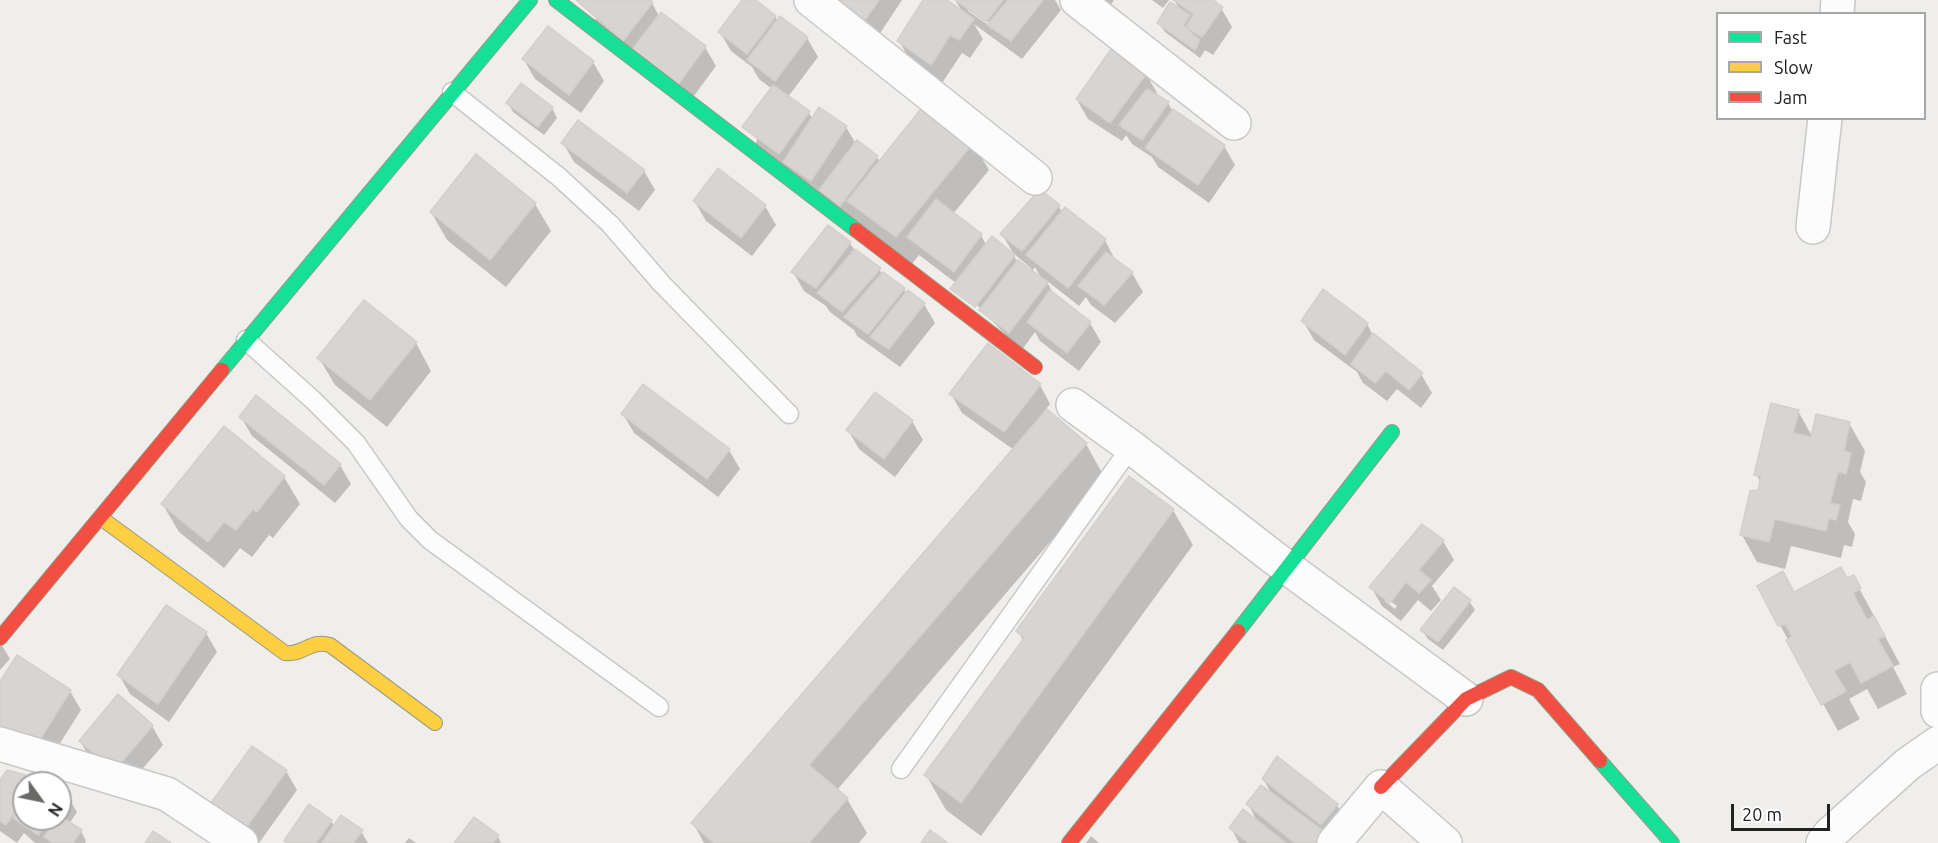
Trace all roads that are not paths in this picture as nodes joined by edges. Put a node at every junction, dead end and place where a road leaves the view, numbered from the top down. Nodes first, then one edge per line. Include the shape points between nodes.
1 (530, 0) edge
2 (556, 0) edge
3 (811, 0) edge
4 (1077, 0) edge
5 (452, 92) junction
6 (1825, 120) edge
7 (1234, 123) dead end
8 (1035, 178) dead end
9 (1813, 227) dead end
10 (246, 340) junction
11 (1035, 367) dead end
12 (1073, 405) dead end
13 (789, 414) dead end
14 (1392, 432) dead end
15 (1131, 447) junction
16 (101, 518) junction
17 (1288, 568) junction
18 (0, 638) edge
19 (1938, 689) edge
20 (1466, 699) junction
21 (659, 707) dead end
22 (1938, 711) edge
23 (435, 723) dead end
24 (1938, 743) edge
25 (0, 744) edge
26 (901, 769) dead end
27 (1381, 787) junction
28 (1826, 839) edge
29 (241, 843) edge
30 (1069, 843) edge
31 (1334, 843) edge
32 (1445, 843) edge
33 (1672, 843) edge

1 - 5 street
2 - 11 street
3 - 8 street
4 - 7 street
5 - 10 street
5 - 13 lane via 560,177 610,224 662,284
6 - 9 street
10 - 16 street
10 - 21 lane via 356,443 409,519 430,540
12 - 15 street
14 - 17 street
15 - 17 street
15 - 26 lane
16 - 18 street
16 - 23 street via 285,653 295,655 320,641 330,645
17 - 20 street
17 - 30 street
19 - 22 street
20 - 27 street
20 - 33 street via 1511,677 1538,690
24 - 28 street via 1908,764
25 - 29 street via 167,794
27 - 31 street
27 - 32 street

